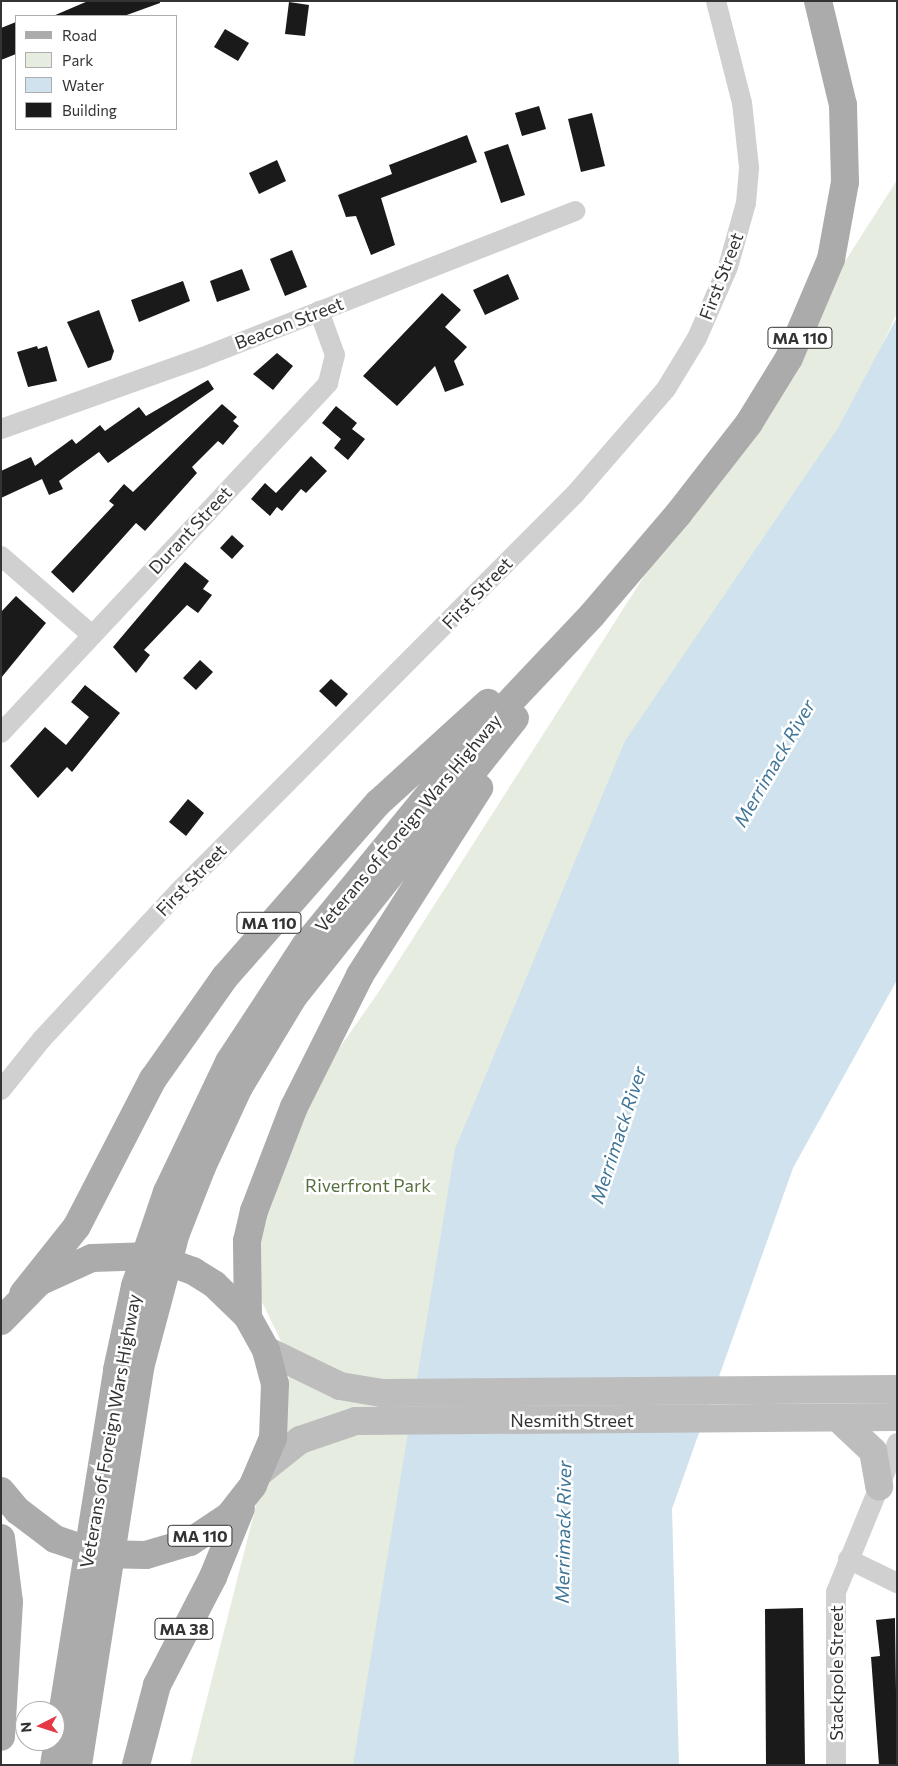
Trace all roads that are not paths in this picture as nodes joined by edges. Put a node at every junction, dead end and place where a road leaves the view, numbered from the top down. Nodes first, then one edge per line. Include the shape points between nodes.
1 (716, 1) edge
2 (818, 1) edge
3 (575, 211) dead end
4 (318, 312) junction
5 (1, 429) edge
6 (1, 556) edge
7 (592, 615) junction
8 (92, 636) junction
9 (1, 733) edge
10 (1, 1090) edge
11 (23, 1294) junction
12 (248, 1317) junction
13 (1, 1320) edge
14 (266, 1350) junction
15 (897, 1389) edge
16 (897, 1417) edge
17 (838, 1419) junction
18 (897, 1443) edge
19 (261, 1471) junction
20 (879, 1486) junction
21 (1, 1491) edge
22 (244, 1498) junction
23 (1, 1538) edge
24 (848, 1559) junction
25 (897, 1583) edge
26 (1, 1737) edge
27 (54, 1765) edge
28 (78, 1765) edge
29 (136, 1765) edge
30 (836, 1765) edge

1 - 10 street, First Street via 742,104 749,167 746,203 728,267 697,338 666,389 575,494 178,892 42,1039
2 - 7 main road, Veterans of Foreign Wars Highway / MA 110 via 837,67 846,142 839,223 821,288 789,358 748,422
3 - 4 street, Beacon Street
4 - 5 street, Beacon Street
4 - 8 street, Durant Street via 335,355 328,383
6 - 8 street
7 - 11 main road, MA 110 via 415,767 274,916 178,1040 132,1116 77,1226
7 - 12 main road, MA 110 via 393,920 314,1062 254,1211 247,1241
7 - 27 main road, Veterans of Foreign Wars Highway via 472,742 334,908 254,1022 206,1105 168,1192 126,1323
7 - 28 main road, Veterans of Foreign Wars Highway via 489,753 317,964 256,1056 216,1135 176,1233 147,1336
8 - 9 street, Durant Street
11 - 12 main road, bridge via 55,1272 92,1258 150,1256 193,1271 214,1284
11 - 13 main road, MA 110
12 - 14 main road, MA 110
14 - 15 main road, Nesmith Street via 340,1386 382,1393
14 - 19 main road via 276,1402 273,1438
16 - 17 main road, Nesmith Street
17 - 19 main road, Nesmith Street via 377,1420 316,1431
17 - 20 main road via 873,1451
18 - 20 street, Stackpole Street
19 - 22 main road, MA 110
20 - 24 street, Stackpole Street
21 - 22 main road, MA 110, bridge via 18,1511 55,1539 99,1554 146,1555 190,1542 216,1526
22 - 29 main road, MA 38 via 212,1577 157,1685
23 - 26 main road via 9,1602
24 - 25 street
24 - 30 street, Stackpole Street via 834,1605

